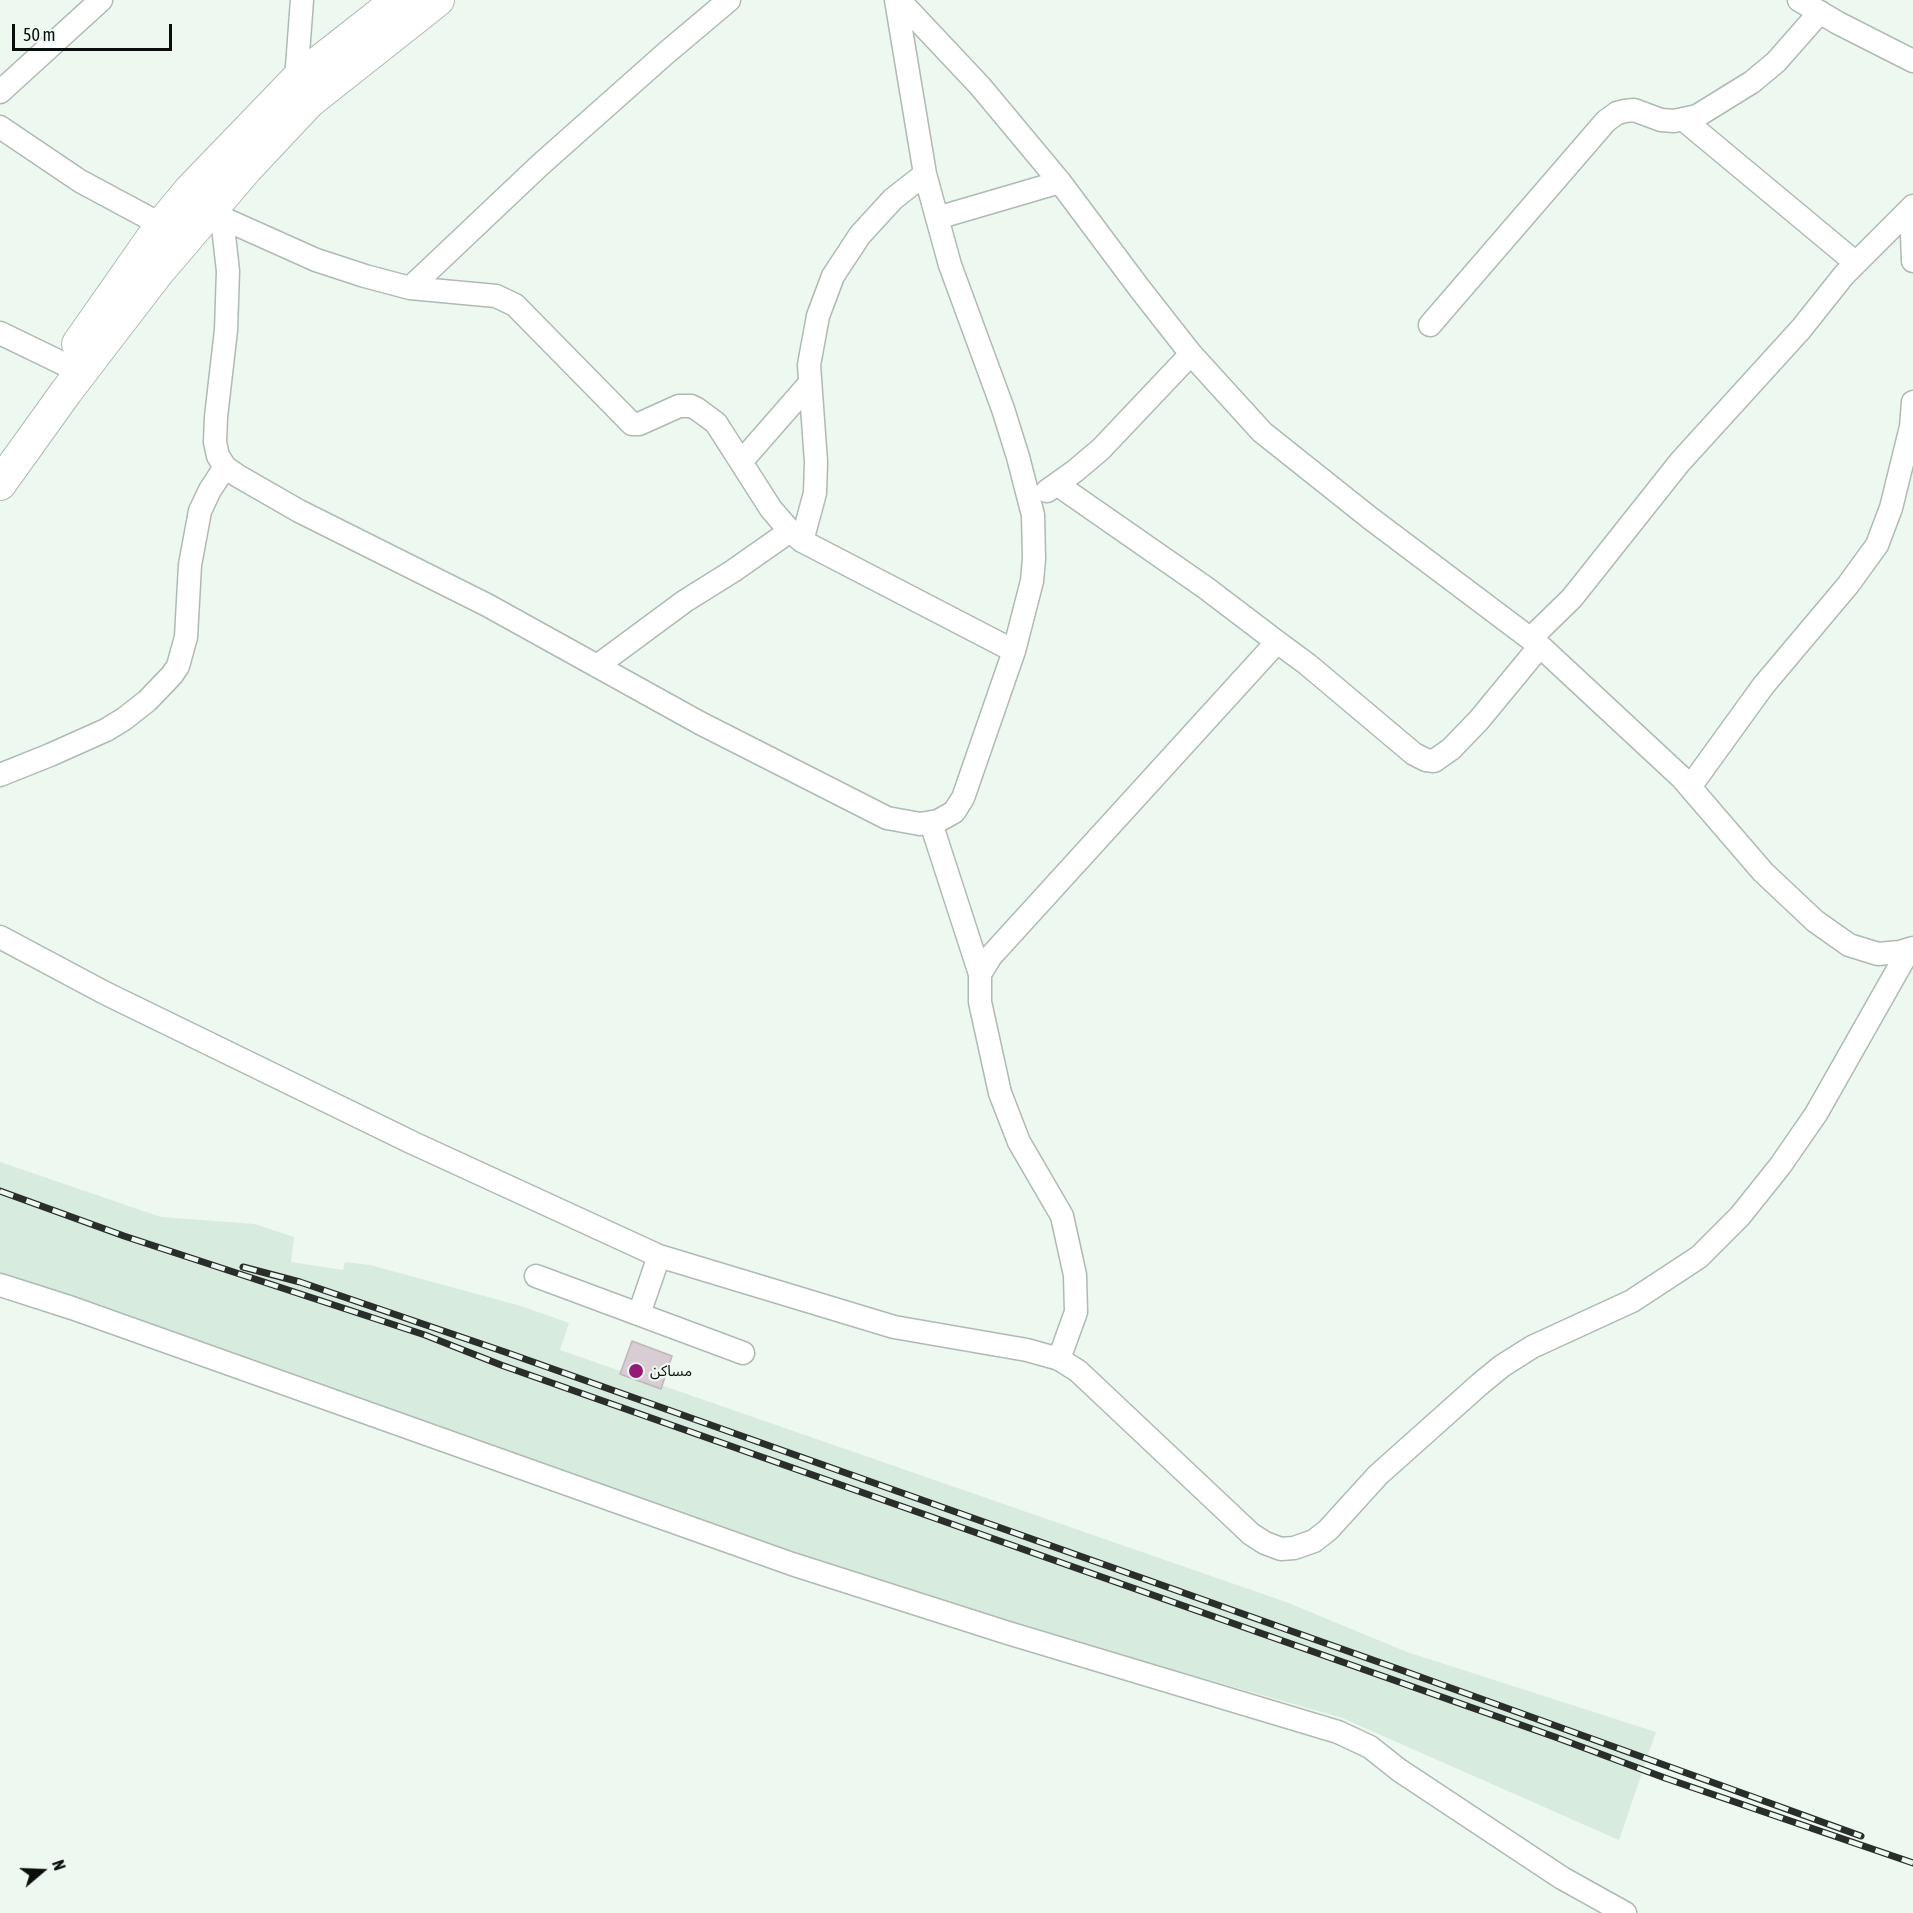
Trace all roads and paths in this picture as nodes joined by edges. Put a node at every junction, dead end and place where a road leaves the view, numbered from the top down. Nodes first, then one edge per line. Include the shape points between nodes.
1 (101, 0) edge
2 (302, 0) edge
3 (398, 0) edge
4 (438, 0) edge
5 (729, 0) edge
6 (898, 0) edge
7 (1799, 0) edge
8 (1820, 12) junction
9 (1913, 61) edge
10 (296, 80) junction
11 (0, 92) edge
12 (1684, 120) junction
13 (0, 127) edge
14 (925, 174) junction
15 (1060, 182) junction
16 (1912, 208) edge
17 (205, 209) junction
18 (937, 218) junction
19 (173, 231) junction
20 (1913, 261) edge
21 (1856, 263) junction
22 (410, 288) junction
23 (1430, 325) dead end
24 (0, 333) edge
25 (1191, 354) junction
26 (64, 364) junction
27 (810, 382) junction
28 (1913, 402) edge
29 (0, 454) edge
30 (741, 462) junction
31 (225, 467) junction
32 (0, 484) edge
33 (1058, 485) junction
34 (1029, 503) junction
35 (796, 536) junction
36 (1277, 642) junction
37 (1535, 642) junction
38 (1014, 651) junction
39 (597, 666) junction
40 (0, 775) edge
41 (1690, 787) junction
42 (932, 823) junction
43 (0, 937) edge
44 (1911, 949) edge
45 (980, 974) junction
46 (659, 1256) junction
47 (536, 1276) dead end
48 (0, 1285) edge
49 (639, 1314) junction
50 (743, 1353) dead end
51 (1059, 1359) junction
52 (1625, 1913) edge

1 - 11 street
2 - 10 street
3 - 10 street
4 - 17 street via 309,102
5 - 22 street via 540,165
6 - 14 street
6 - 15 street via 980,86
7 - 8 street
8 - 9 street
8 - 12 street via 1776,62 1752,82
10 - 17 street
12 - 21 street
12 - 23 street via 1661,120 1634,110 1617,113 1606,121
13 - 19 street via 80,181
14 - 18 street
14 - 27 street via 893,199 860,235 832,276 818,316 809,365
15 - 18 street
15 - 25 street
16 - 20 street
16 - 21 street
17 - 19 street
17 - 22 street via 316,260
17 - 31 street via 228,271 215,442
18 - 34 street via 950,265 1003,409
19 - 26 street
19 - 32 street
21 - 37 street via 1680,462
22 - 30 street via 496,296 515,305 632,424 644,423 675,406 691,406 716,423
24 - 26 street
25 - 33 street via 1101,449
25 - 37 street via 1271,439
26 - 29 street
27 - 30 street
27 - 35 street via 815,493
28 - 41 street via 1911,427 1891,508 1877,545 1763,686
30 - 35 street via 771,509
31 - 39 street via 298,511 487,605
31 - 40 street via 200,511 190,565 188,622 183,651 172,675 147,701 106,730
33 - 34 street
33 - 36 street
34 - 38 street via 1033,515 1032,581
35 - 38 street
35 - 39 street via 685,601
36 - 37 street via 1414,754 1434,761 1479,720
36 - 45 street via 991,956
37 - 41 street
38 - 42 street via 963,798 954,812
39 - 42 street via 887,818
41 - 44 street via 1763,872 1815,921 1849,945 1878,954
42 - 45 street
43 - 46 street via 105,993 413,1143
44 - 51 street via 1816,1114 1740,1216 1699,1257 1632,1301 1532,1347 1502,1366 1377,1475 1314,1541 1287,1548 1265,1544 1078,1371
45 - 51 street via 980,1002 1000,1093 1019,1142 1062,1216 1075,1275 1076,1312
46 - 49 street
46 - 51 street via 894,1327
47 - 49 street
48 - 52 street via 792,1564 1338,1732 1370,1747 1562,1878
49 - 50 street

